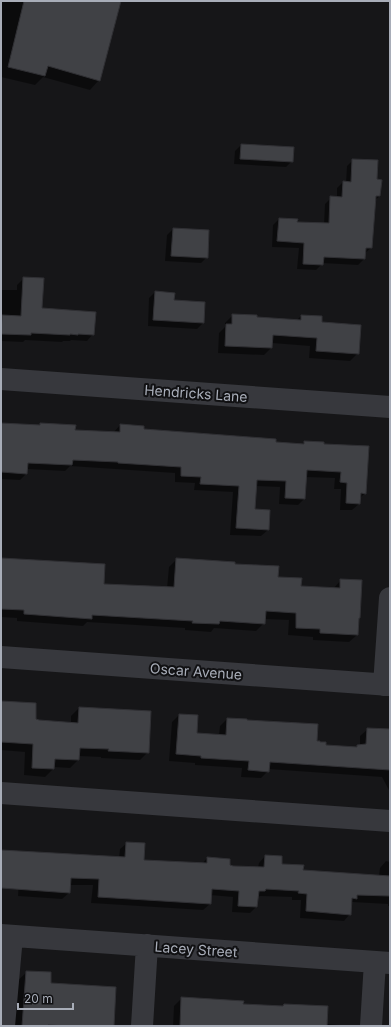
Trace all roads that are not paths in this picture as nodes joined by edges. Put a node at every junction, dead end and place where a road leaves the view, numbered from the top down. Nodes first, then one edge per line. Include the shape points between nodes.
1 (1, 379) edge
2 (390, 407) edge
3 (390, 598) edge
4 (1, 657) edge
5 (387, 685) edge
6 (1, 793) edge
7 (390, 821) edge
8 (7, 935) edge
9 (147, 945) junction
10 (382, 962) edge
11 (4, 1026) edge
12 (142, 1026) edge
13 (371, 1026) edge

1 - 2 street, Hendricks Lane
3 - 5 street
4 - 5 street, Oscar Avenue
6 - 7 street
8 - 9 street, Lacey Street
8 - 11 street
9 - 10 street, Lacey Street
9 - 12 street
10 - 13 street

